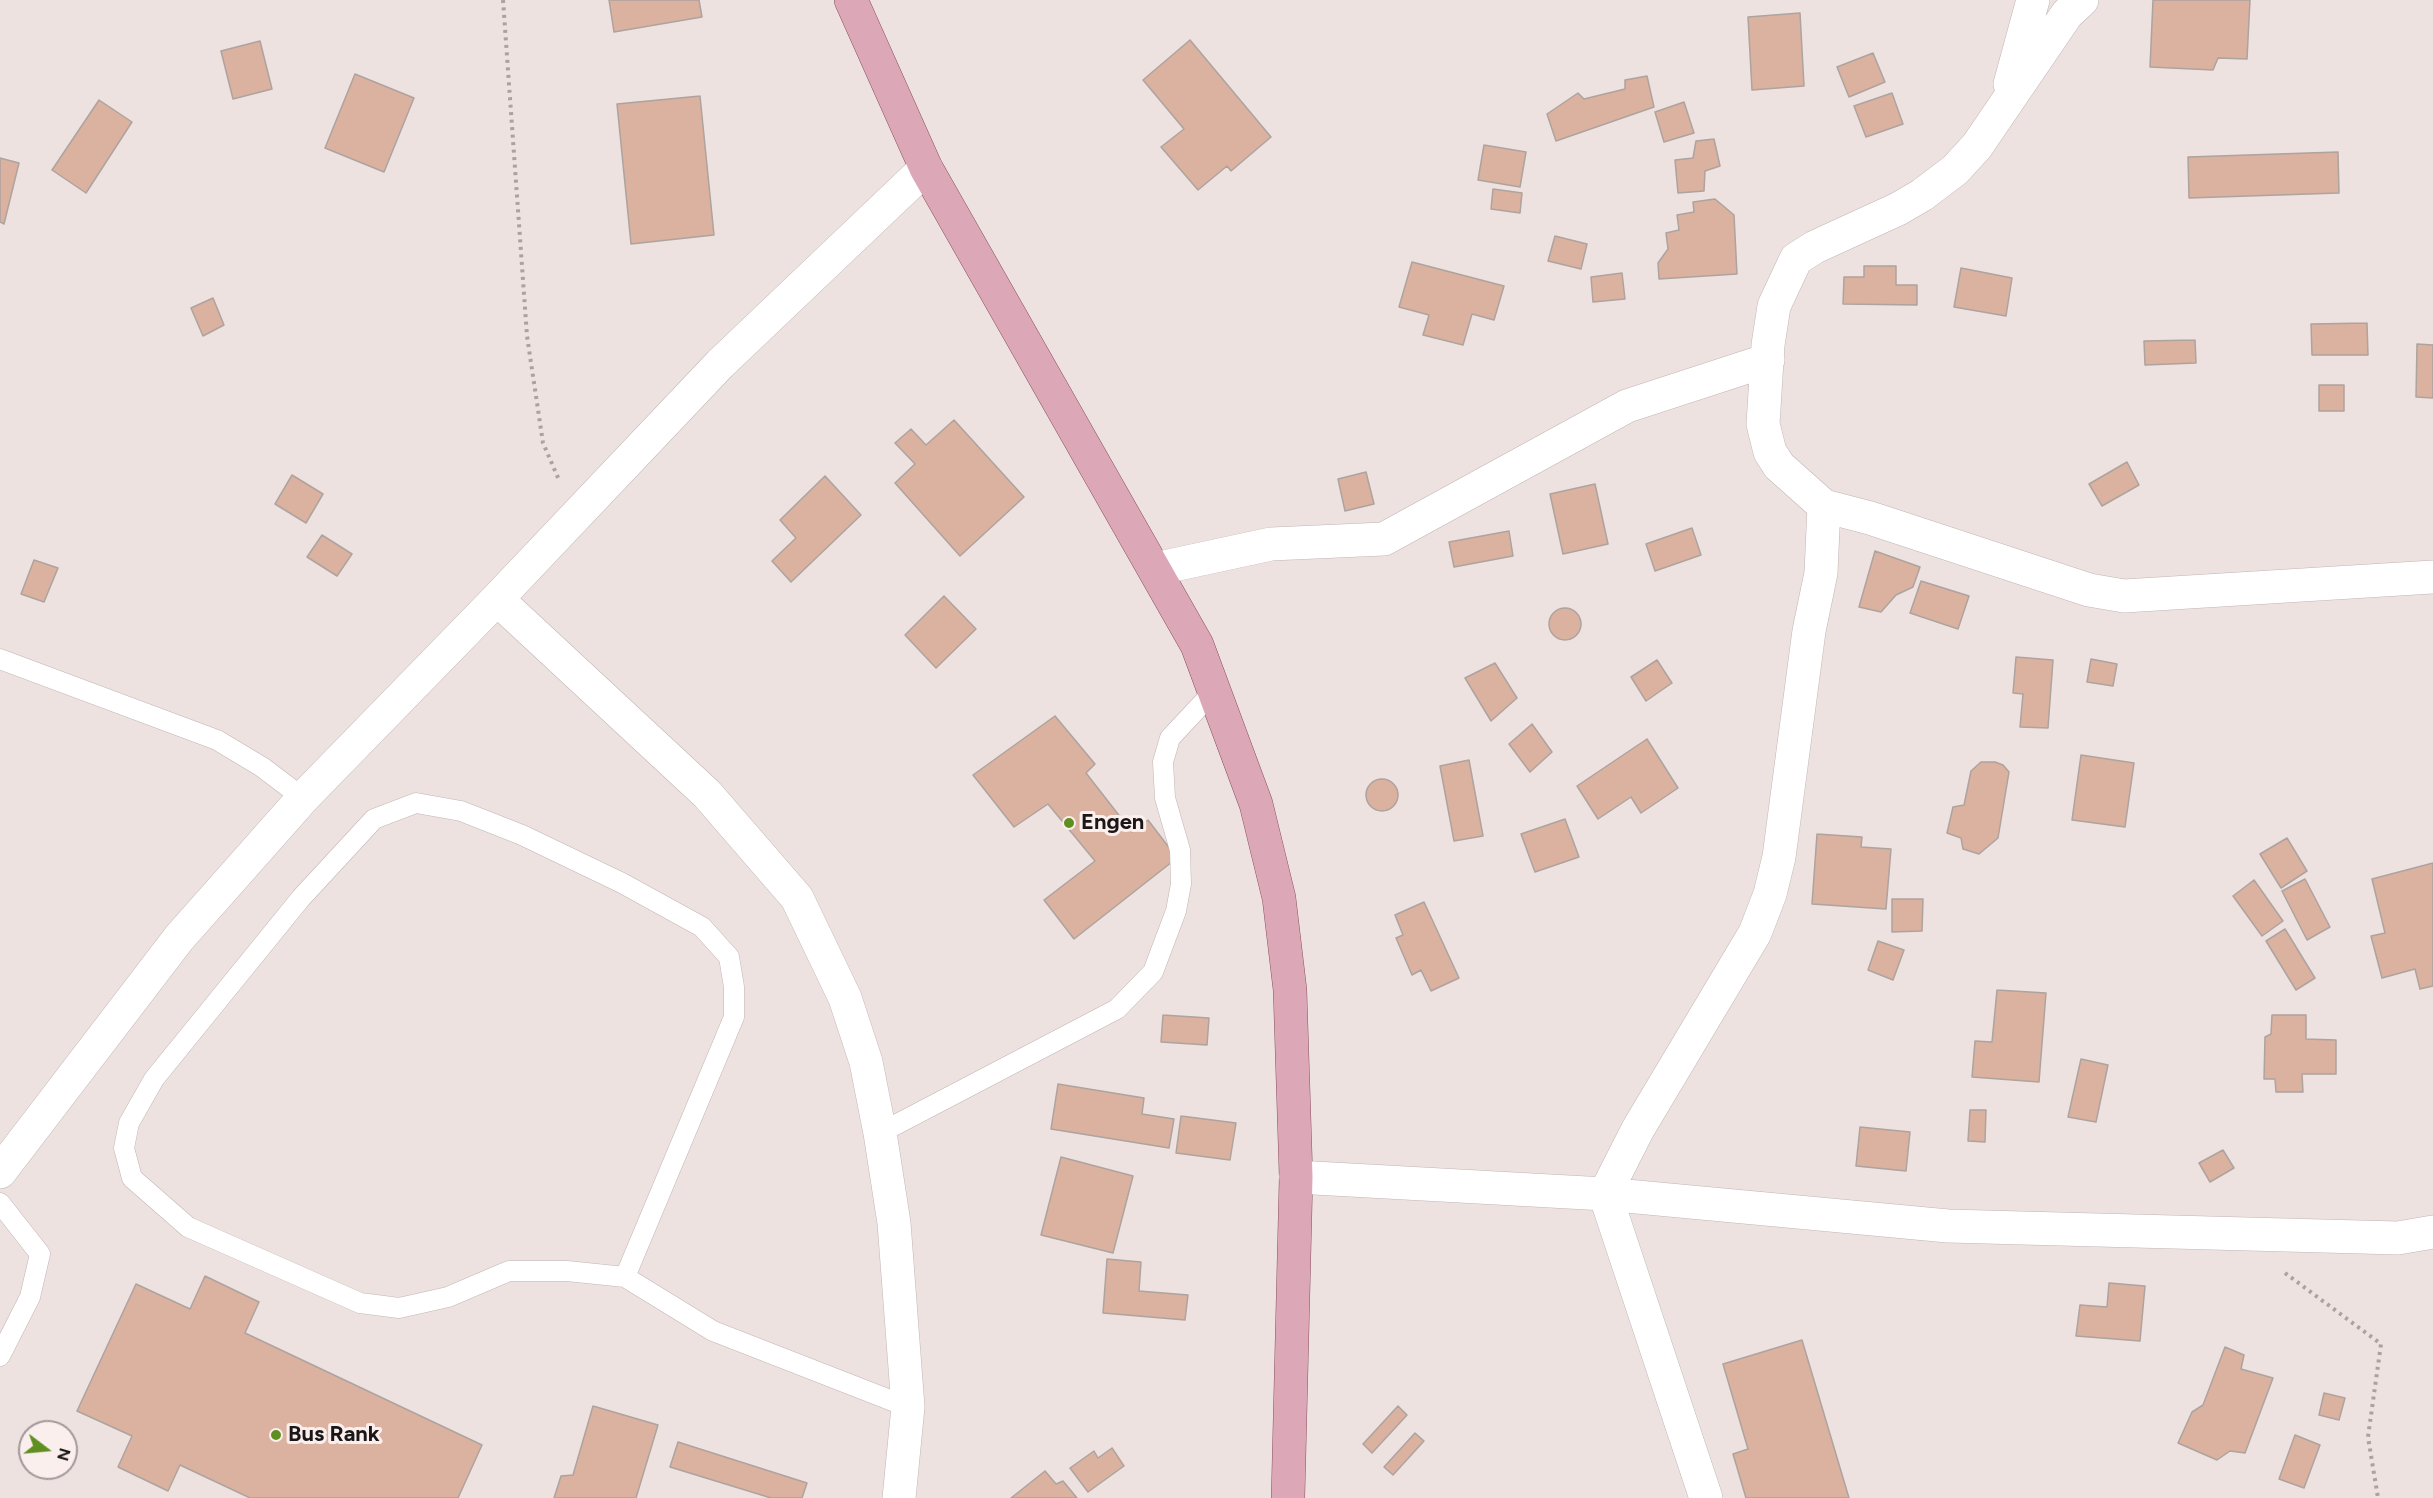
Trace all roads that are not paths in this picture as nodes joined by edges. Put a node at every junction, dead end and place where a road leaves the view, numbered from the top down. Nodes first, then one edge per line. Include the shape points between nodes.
1 (851, 0) edge
2 (2033, 0) edge
3 (2082, 0) edge
4 (2004, 106) junction
5 (926, 168) junction
6 (1768, 360) junction
7 (1824, 506) junction
8 (1155, 569) junction
9 (2433, 577) edge
10 (497, 599) junction
11 (0, 659) edge
12 (1214, 691) junction
13 (303, 798) junction
14 (880, 1132) junction
15 (0, 1172) edge
16 (1296, 1177) junction
17 (1605, 1194) junction
18 (0, 1203) edge
19 (2433, 1232) edge
20 (625, 1277) junction
21 (0, 1356) edge
22 (908, 1407) junction
23 (899, 1498) edge
24 (1288, 1498) edge
25 (1706, 1498) edge

1 - 5 main road
2 - 4 street
3 - 4 street via 2067,14
4 - 6 street via 1955,170 1922,195 1797,259 1774,306
5 - 8 main road
5 - 10 street via 720,364
6 - 7 street via 1763,424 1770,452 1779,466
6 - 8 street via 1627,406 1384,539 1271,544
7 - 9 street via 2089,590 2124,596
7 - 17 street via 1821,573 1809,631 1779,857 1770,894 1755,933 1638,1129
8 - 12 main road via 1197,645
10 - 13 street
10 - 14 street via 707,794 797,898 845,998 866,1062
11 - 13 lane via 217,740 262,766
12 - 14 lane via 1170,738 1163,762 1165,798 1180,850 1180,884 1176,911 1153,972 1117,1009
12 - 16 main road via 1256,804 1279,898 1290,990
13 - 15 street via 178,938
14 - 22 street via 894,1223
16 - 17 street
16 - 24 main road
17 - 19 street via 1948,1226 2398,1238
17 - 25 street
18 - 21 lane via 39,1254 30,1297
20 - 20 lane via 509,1271 448,1297 399,1308 360,1303 188,1227 132,1178 124,1148 129,1123 154,1079 302,898 374,819 416,803 461,811 622,883 702,927 729,957 734,1017
20 - 22 lane via 712,1331
22 - 23 street

